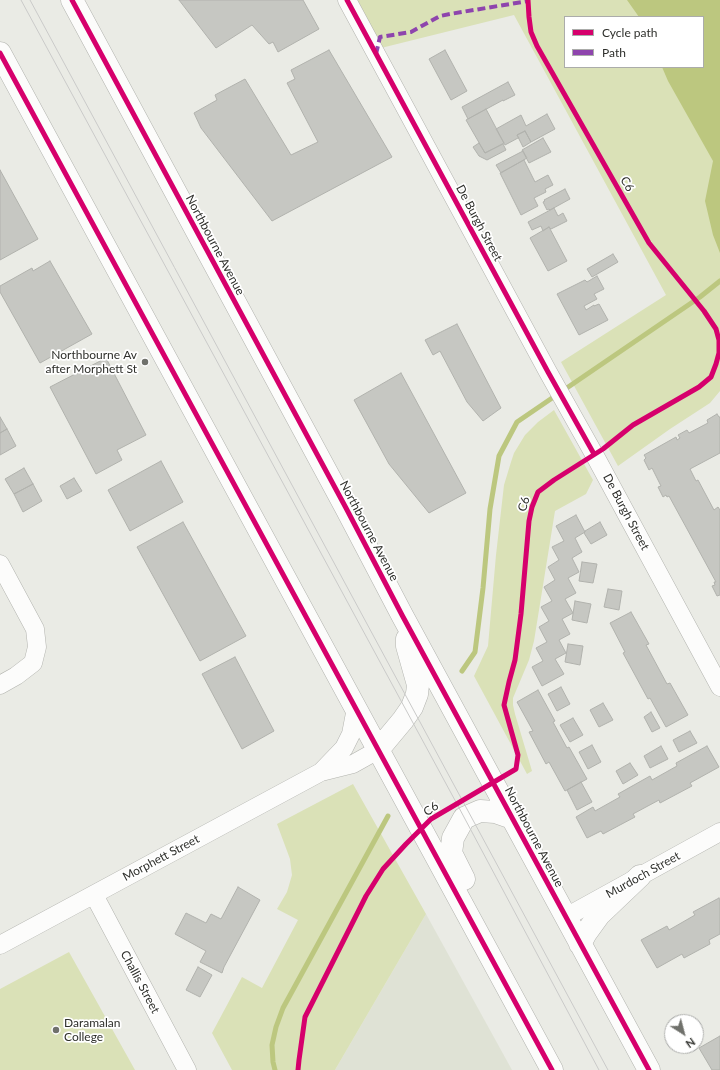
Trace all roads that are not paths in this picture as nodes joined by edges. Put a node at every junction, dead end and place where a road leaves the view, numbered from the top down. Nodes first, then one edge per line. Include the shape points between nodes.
1 (72, 0) edge
2 (347, 0) edge
3 (0, 53) edge
4 (0, 564) edge
5 (408, 626) junction
6 (0, 685) edge
7 (720, 687) edge
8 (356, 708) junction
9 (378, 750) junction
10 (321, 772) junction
11 (512, 818) junction
12 (720, 832) edge
13 (640, 876) junction
14 (94, 895) junction
15 (566, 917) junction
16 (580, 944) junction
17 (0, 945) edge
18 (528, 1027) junction
19 (187, 1070) edge
20 (552, 1070) edge
21 (649, 1070) edge

1 - 5 highway, Northbourne Avenue
2 - 7 street, De Burgh Street
3 - 8 highway
4 - 6 street via 35,629 37,647 33,664
5 - 9 highway via 407,646 418,685 417,694 403,720
5 - 11 highway, Northbourne Avenue
8 - 9 highway
8 - 10 street, Morphett Street via 351,734 344,748
9 - 10 street, Morphett Street via 353,764
9 - 18 highway
10 - 14 street, Morphett Street
11 - 15 highway, Northbourne Avenue
11 - 18 highway via 496,812 480,811 470,814 464,818 453,838 451,853 478,906
12 - 13 street, Murdoch Street
13 - 15 street, Murdoch Street
13 - 16 highway via 599,915
14 - 17 street, Morphett Street
14 - 19 street, Challis Street
15 - 16 highway, Northbourne Avenue
16 - 21 highway, Northbourne Avenue
18 - 20 highway

